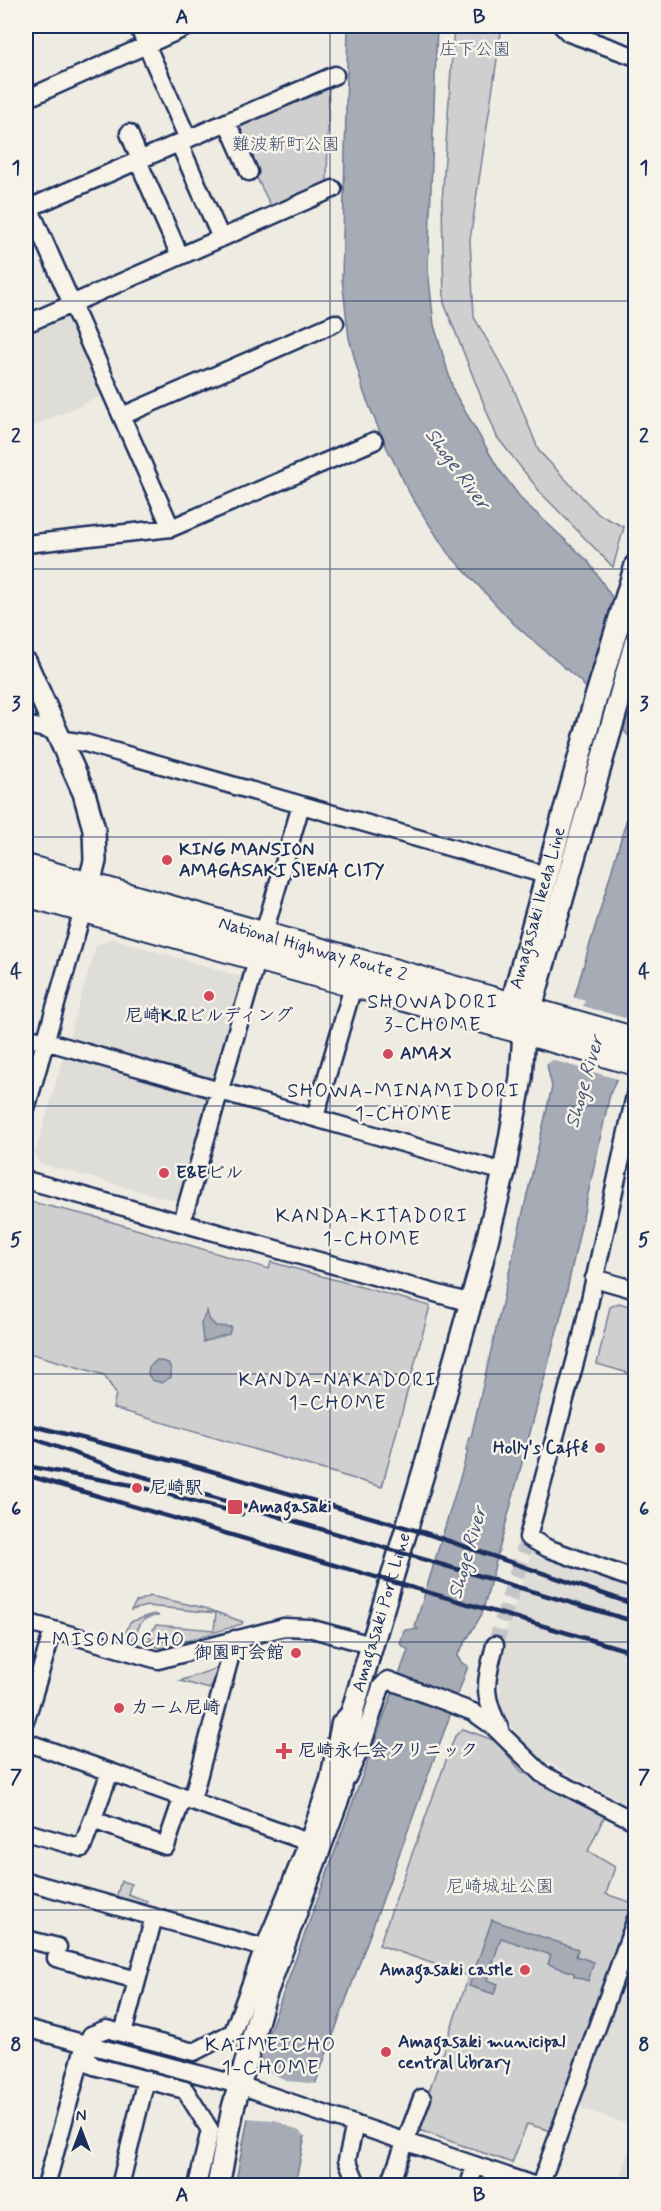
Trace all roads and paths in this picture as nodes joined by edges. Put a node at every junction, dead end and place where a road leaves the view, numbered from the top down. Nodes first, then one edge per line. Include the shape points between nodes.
1 (138, 26) edge
2 (189, 26) edge
3 (562, 26) edge
4 (147, 45) junction
5 (636, 57) edge
6 (335, 75) dead end
7 (26, 99) edge
8 (227, 122) junction
9 (129, 133) dead end
10 (184, 141) junction
11 (139, 160) junction
12 (249, 172) dead end
13 (333, 189) dead end
14 (27, 204) edge
15 (221, 238) junction
16 (180, 256) junction
17 (72, 303) junction
18 (335, 323) dead end
19 (26, 324) edge
20 (122, 416) junction
21 (374, 441) dead end
22 (171, 528) junction
23 (26, 544) edge
24 (636, 565) edge
25 (636, 641) edge
26 (26, 663) edge
27 (26, 725) edge
28 (57, 735) junction
29 (301, 805) junction
30 (26, 868) edge
31 (546, 875) junction
32 (26, 893) edge
33 (86, 898) junction
34 (260, 947) junction
35 (354, 984) junction
36 (533, 1021) junction
37 (26, 1038) edge
38 (45, 1041) junction
39 (633, 1055) edge
40 (220, 1091) junction
41 (636, 1091) edge
42 (26, 1109) edge
43 (315, 1117) junction
44 (504, 1172) junction
45 (26, 1180) edge
46 (182, 1222) junction
47 (594, 1278) junction
48 (636, 1290) edge
49 (471, 1303) junction
50 (636, 1581) edge
51 (26, 1622) edge
52 (53, 1630) junction
53 (235, 1639) junction
54 (371, 1645) junction
55 (495, 1645) tunnel mouth
56 (353, 1709) junction
57 (26, 1719) edge
58 (26, 1742) edge
59 (511, 1744) junction
60 (110, 1772) junction
61 (340, 1793) junction
62 (188, 1798) junction
63 (93, 1820) junction
64 (636, 1822) edge
65 (26, 1832) edge
66 (308, 1842) junction
67 (26, 1881) edge
68 (154, 1917) junction
69 (634, 1931) edge
70 (26, 1939) edge
71 (264, 1948) junction
72 (137, 1980) junction
73 (26, 2028) edge
74 (123, 2033) junction
75 (84, 2047) junction
76 (146, 2079) junction
77 (244, 2087) junction
78 (422, 2098) dead end
79 (355, 2124) junction
80 (407, 2142) junction
81 (475, 2165) junction
82 (46, 2186) edge
83 (120, 2186) edge
84 (197, 2186) edge
85 (218, 2186) edge
86 (358, 2186) edge
87 (389, 2186) edge
88 (469, 2186) edge
89 (538, 2186) edge

1 - 4 street
2 - 4 street
3 - 5 street via 569,33
4 - 7 street
4 - 10 street
6 - 8 street
8 - 10 street
8 - 12 street
9 - 11 street
10 - 11 street
10 - 15 street
11 - 14 street
11 - 16 street
13 - 15 street
14 - 17 street
15 - 16 street
16 - 17 street
17 - 19 street
17 - 20 street
18 - 20 street
20 - 22 street
21 - 22 street
22 - 23 street
24 - 31 main road, Amagasaki Ikeda Line
25 - 36 main road, Amagasaki Ikeda Line
26 - 28 main road
27 - 28 street
28 - 29 street
28 - 33 main road via 84,793 94,829 95,861
29 - 31 street
29 - 34 street
30 - 33 highway, National Highway Route 2
31 - 36 main road, Amagasaki Ikeda Line
32 - 33 highway, National Highway Route 2
33 - 34 highway, National Highway Route 2
33 - 38 street
34 - 35 highway, National Highway Route 2
34 - 36 highway, National Highway Route 2
34 - 40 street
35 - 36 highway, National Highway Route 2
35 - 43 street
36 - 39 highway, National Highway Route 2
36 - 44 main road, Amagasaki Port Line
37 - 38 street
38 - 40 street
38 - 42 street
40 - 43 street
40 - 46 street
41 - 47 street
43 - 44 street
44 - 49 main road, Amagasaki Port Line
45 - 46 street
46 - 49 street
47 - 48 street
47 - 50 street via 564,1412 528,1537
49 - 54 main road, Amagasaki Port Line
51 - 52 street
52 - 53 street via 158,1660
52 - 57 street
53 - 54 street via 296,1627
53 - 62 street
54 - 56 main road, Amagasaki Port Line
55 - 59 street via 486,1693 489,1709
56 - 61 main road, Amagasaki Port Line
56 - 66 street via 340,1723 329,1779
58 - 60 street
59 - 61 street via 494,1726 473,1713 387,1680 382,1683 363,1743
59 - 64 street via 542,1774
60 - 62 street
60 - 63 street
61 - 77 main road, Amagasaki Port Line via 264,1998
62 - 63 street via 166,1846
62 - 66 street
63 - 65 street via 82,1848
66 - 71 street
67 - 68 street
68 - 71 street
68 - 72 street
69 - 89 street
70 - 72 street
71 - 74 street via 233,2032 194,2052
72 - 74 street
73 - 75 street
74 - 75 street via 106,2029 91,2035
75 - 76 street via 94,2066
75 - 77 street
75 - 82 street
76 - 83 street
76 - 84 street via 185,2090 210,2130
77 - 79 street
77 - 85 main road, Amagasaki Port Line
78 - 80 street
79 - 80 street
79 - 86 street via 346,2160
80 - 81 street
80 - 87 street
81 - 88 street
81 - 89 street

